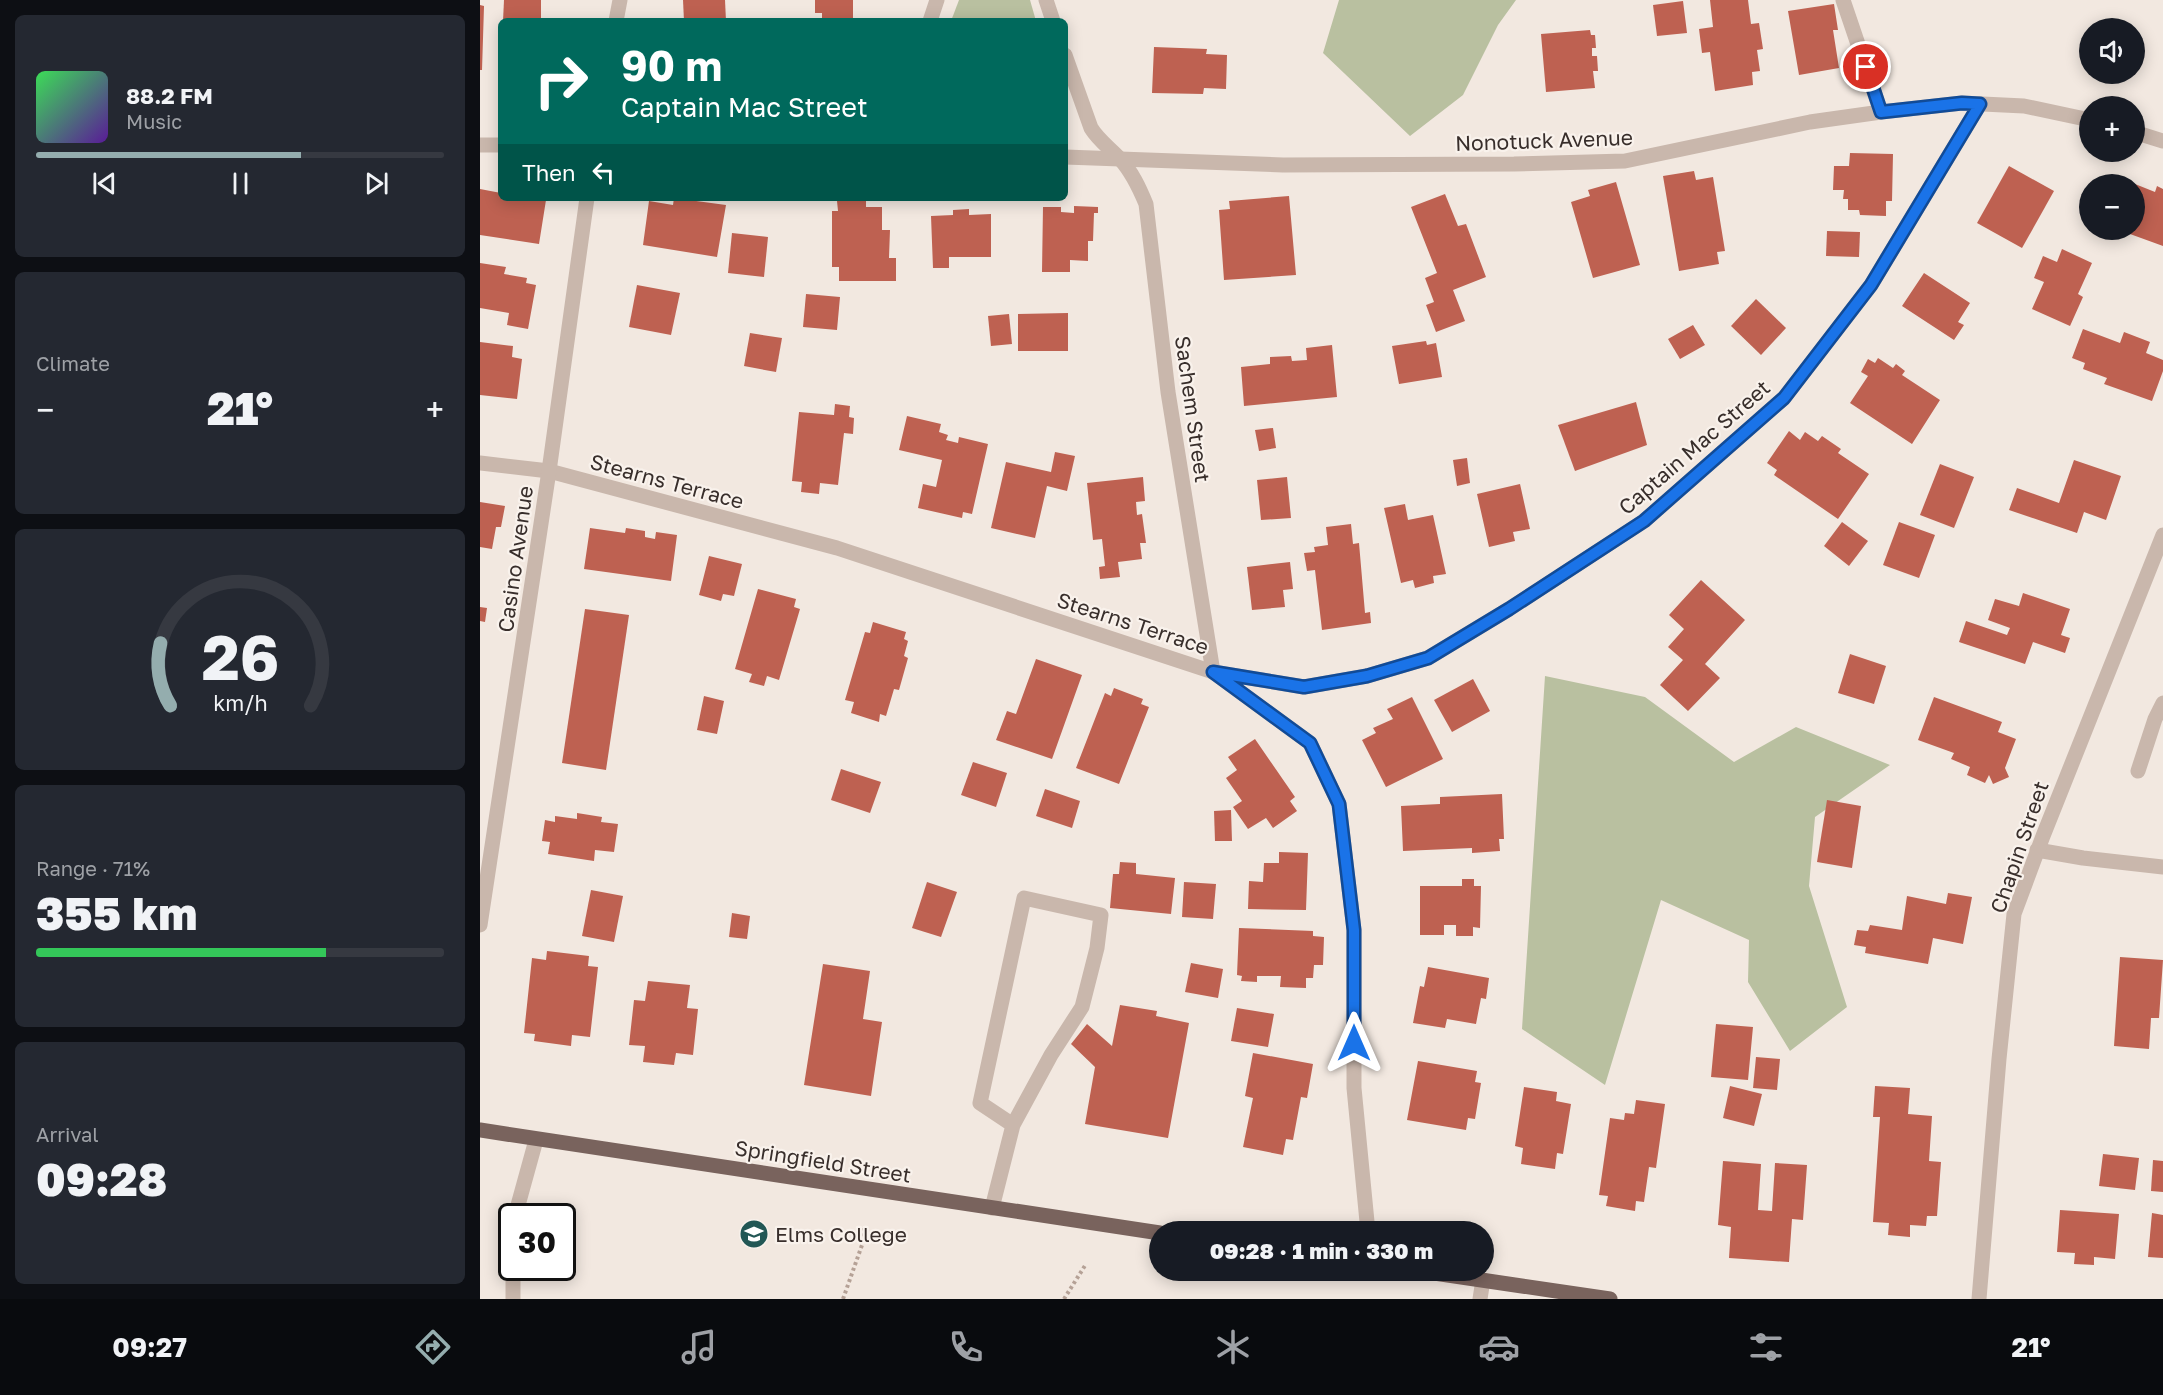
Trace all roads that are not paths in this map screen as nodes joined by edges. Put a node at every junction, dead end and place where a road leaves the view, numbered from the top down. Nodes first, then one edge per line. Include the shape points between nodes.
1 (620, 0) edge
2 (937, 0) edge
3 (1046, 0) edge
4 (1843, 0) edge
5 (617, 18) edge
6 (931, 18) edge
7 (1052, 18) edge
8 (1068, 64) edge
9 (1980, 104) junction
10 (1881, 112) junction
11 (2079, 118) edge
12 (2145, 135) edge
13 (2163, 141) edge
14 (480, 145) edge
15 (498, 145) edge
16 (1068, 158) edge
17 (1120, 159) junction
18 (587, 201) edge
19 (480, 464) edge
20 (549, 471) junction
21 (2163, 535) edge
22 (1213, 672) junction
23 (2163, 704) edge
24 (2138, 771) dead end
25 (2037, 850) junction
26 (2163, 867) edge
27 (480, 925) edge
28 (1013, 1125) junction
29 (480, 1130) edge
30 (536, 1140) junction
31 (519, 1203) edge
32 (992, 1208) junction
33 (1367, 1221) edge
34 (1149, 1231) edge
35 (513, 1281) edge
36 (1483, 1281) edge
37 (1490, 1281) edge
38 (513, 1299) edge
39 (1480, 1299) edge
40 (1610, 1299) edge
41 (1979, 1299) edge

1 - 5 street
2 - 6 street
3 - 7 street
4 - 10 street
8 - 17 street, Sachem Street via 1089,124 1098,139
9 - 10 street, Nonotuck Avenue
9 - 11 street, Nonotuck Avenue via 2024,106
9 - 22 street, Captain Mac Street via 1871,285 1784,398 1644,521 1428,658 1367,676 1304,687
10 - 17 street, Nonotuck Avenue via 1810,122 1625,161 1283,165
12 - 13 street
14 - 15 street
16 - 17 street, Nonotuck Avenue
17 - 22 street, Sachem Street via 1137,181 1146,204 1168,392
18 - 20 street, Casino Avenue
19 - 20 street, Stearns Terrace
20 - 22 street, Stearns Terrace via 837,548
20 - 27 street, Casino Avenue
21 - 25 street, Chapin Street
22 - 33 street, Stearns Terrace via 1310,743 1339,804 1354,930 1354,1088
23 - 24 street
25 - 26 street
25 - 41 street, Chapin Street via 2014,914
28 - 28 street via 1082,1006 1101,915 1024,898 980,1103
28 - 32 street
29 - 30 main road, Springfield Street
30 - 31 street
30 - 32 main road, Springfield Street
32 - 34 main road, Springfield Street
35 - 38 street
36 - 39 street
37 - 40 main road

